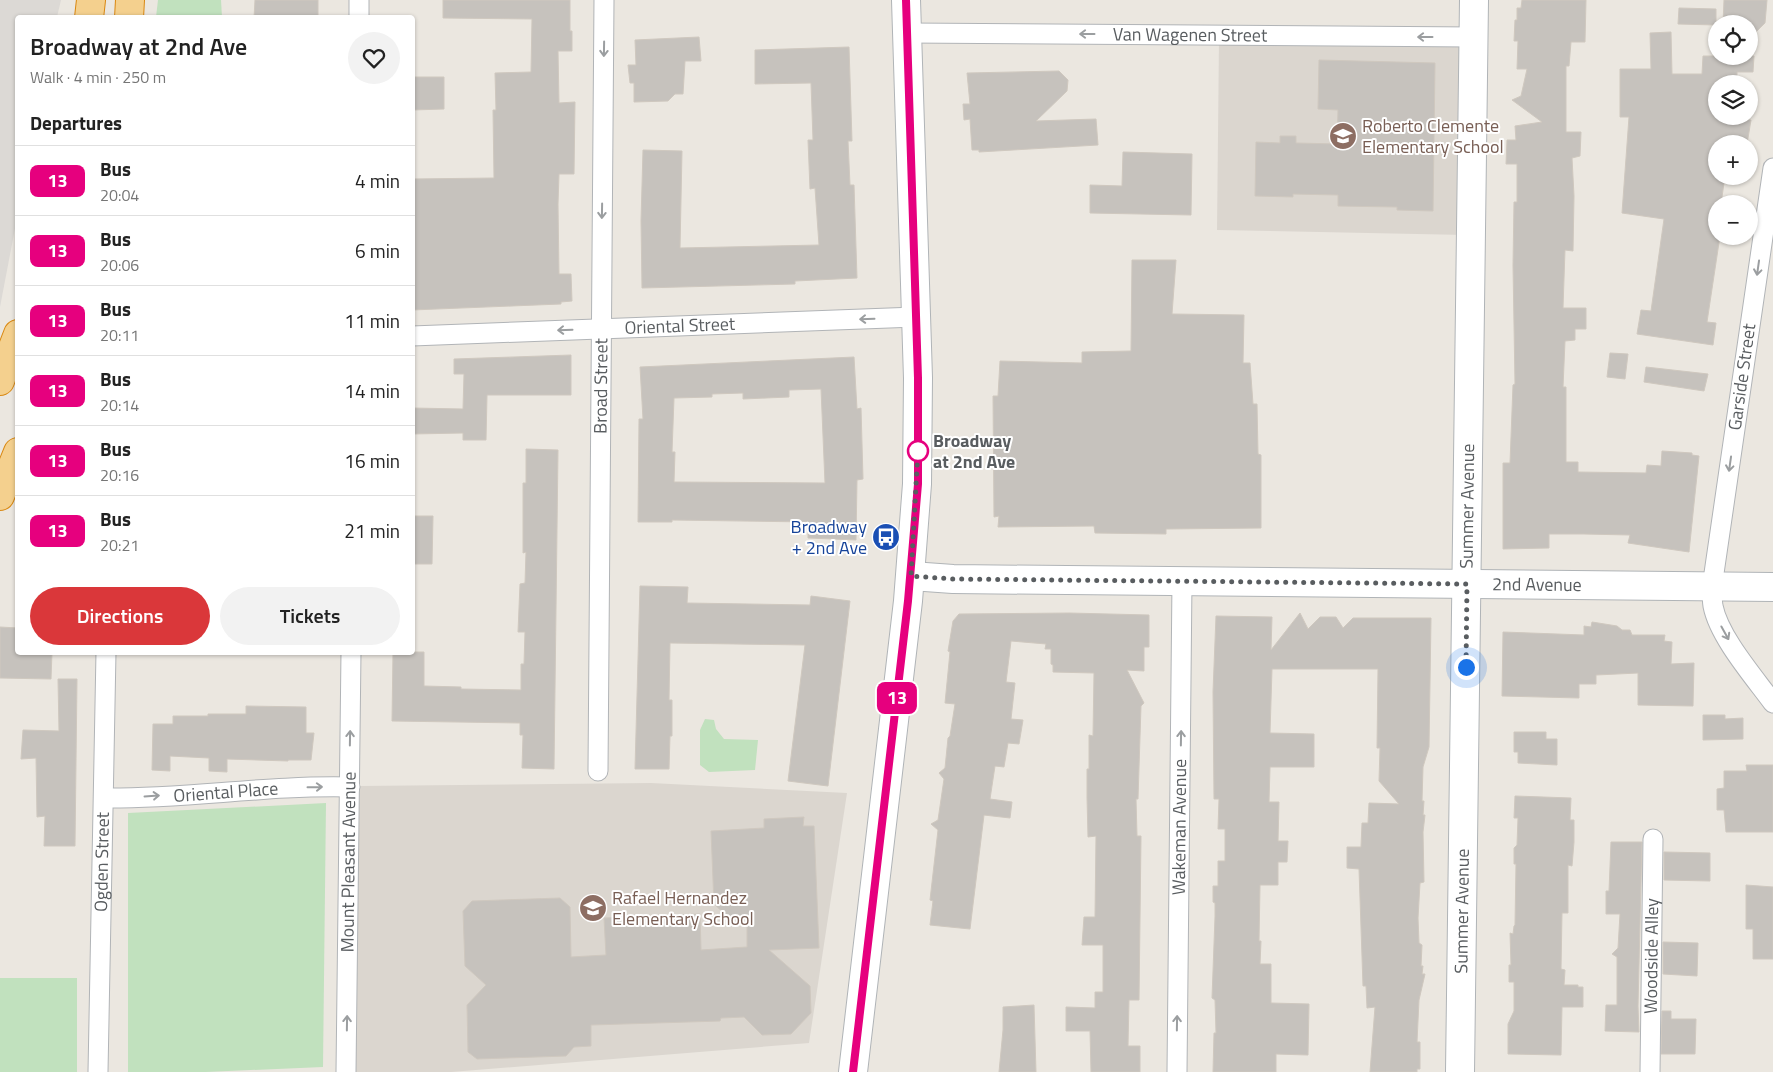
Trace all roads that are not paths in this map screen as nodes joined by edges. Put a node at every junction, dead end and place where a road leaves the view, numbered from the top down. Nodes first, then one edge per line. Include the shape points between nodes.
1 (91, 0) edge
2 (130, 0) edge
3 (359, 0) edge
4 (604, 0) edge
5 (906, 0) edge
6 (1474, 0) edge
7 (89, 15) edge
8 (129, 15) edge
9 (359, 15) edge
10 (908, 33) junction
11 (1474, 37) junction
12 (1773, 168) edge
13 (916, 318) junction
14 (601, 329) junction
15 (415, 336) edge
16 (15, 342) edge
17 (0, 382) edge
18 (15, 459) edge
19 (0, 496) edge
20 (911, 576) junction
21 (1182, 581) junction
22 (1467, 584) junction
23 (1712, 586) junction
24 (1773, 587) edge
25 (106, 655) edge
26 (351, 655) edge
27 (1773, 703) edge
28 (598, 771) dead end
29 (350, 787) junction
30 (104, 798) junction
31 (1653, 839) dead end
32 (98, 1072) edge
33 (346, 1072) edge
34 (853, 1072) edge
35 (1177, 1072) edge
36 (1460, 1072) edge
37 (1650, 1072) edge

1 - 7 highway
2 - 8 highway
3 - 9 street
4 -> 14 street, Broad Street
5 - 10 street
6 - 11 street, Summer Avenue
11 -> 10 street, Van Wagenen Street
10 - 13 street
11 - 22 street, Summer Avenue
12 -> 23 street, Garside Street
13 -> 14 street, Oriental Street
13 - 20 street via 918,449
14 -> 15 street, Oriental Street
14 - 28 street, Broad Street
16 - 17 highway
18 - 19 highway
20 - 21 street, 2nd Avenue
20 - 34 street
21 - 22 street, 2nd Avenue
35 -> 21 street, Wakeman Avenue
22 - 23 street, 2nd Avenue
22 - 36 street, Summer Avenue
23 - 24 street, 2nd Avenue
23 -> 27 street, Garside Street via 1713,606 1719,622
25 - 30 street, Ogden Street
29 -> 26 street, Mount Pleasant Avenue
30 -> 29 street, Oriental Place
33 -> 29 street, Mount Pleasant Avenue
30 - 32 street, Ogden Street
31 - 37 street, Woodside Alley

